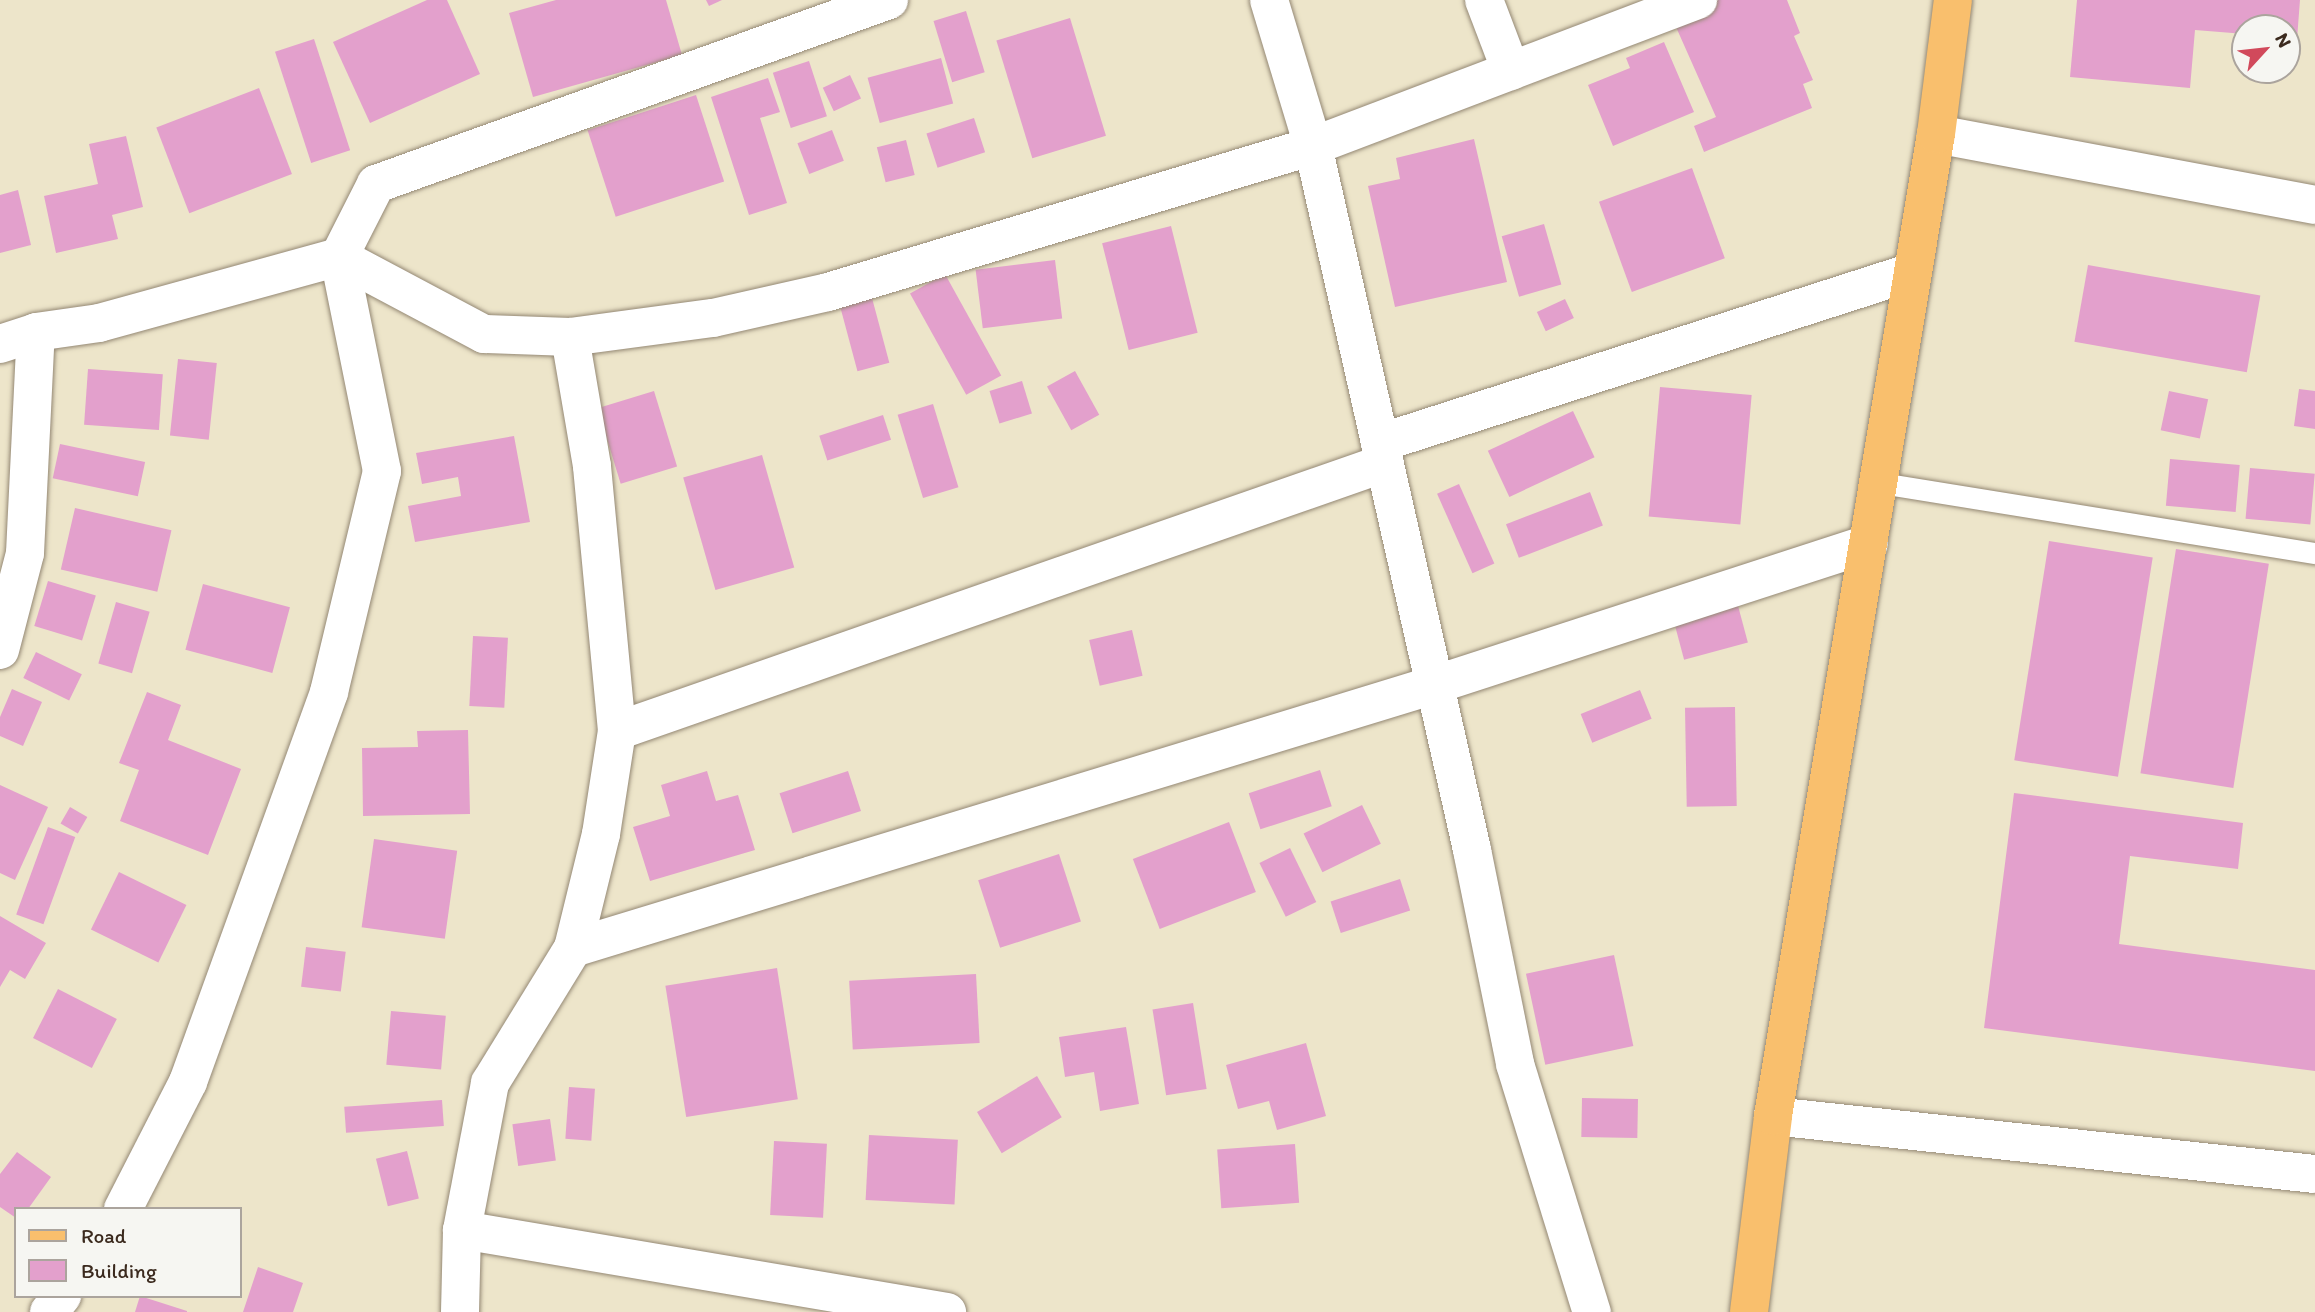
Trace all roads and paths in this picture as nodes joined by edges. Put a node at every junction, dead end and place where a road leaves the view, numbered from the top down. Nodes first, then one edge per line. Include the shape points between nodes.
1 (889, 0) edge
2 (1269, 0) edge
3 (1484, 0) edge
4 (1698, 0) edge
5 (1954, 0) edge
6 (1511, 71) junction
7 (1936, 134) junction
8 (1313, 146) junction
9 (2315, 205) edge
10 (340, 257) junction
11 (1912, 272) junction
12 (36, 332) junction
13 (570, 337) junction
14 (0, 344) edge
15 (1382, 453) junction
16 (1875, 482) junction
17 (1869, 544) junction
18 (2315, 553) edge
19 (0, 650) edge
20 (1434, 685) junction
21 (617, 731) junction
22 (573, 948) junction
23 (1773, 1116) junction
24 (2315, 1174) edge
25 (124, 1207) edge
26 (462, 1230) junction
27 (60, 1298) edge
28 (49, 1312) edge
29 (460, 1312) edge
30 (947, 1312) edge
31 (1592, 1312) edge
32 (1749, 1312) edge

1 - 10 street via 376,184
2 - 8 street
3 - 6 street
4 - 6 street
5 - 7 main road
6 - 8 street
7 - 9 street
7 - 11 main road
8 - 13 street via 828,292 713,318
8 - 15 street
10 - 12 street via 99,323
10 - 13 street via 484,334
10 - 25 street via 382,471 329,692 188,1082
11 - 15 street
11 - 16 main road
12 - 14 street
12 - 19 street via 25,553
13 - 21 street via 592,466
15 - 20 street
15 - 21 street
16 - 17 main road
16 - 18 lane
17 - 20 street
17 - 23 main road
20 - 22 street
20 - 31 street via 1516,1064
21 - 22 street via 601,834
22 - 26 street via 490,1083
23 - 24 street
23 - 32 main road
26 - 29 street
26 - 30 street
27 - 28 street

